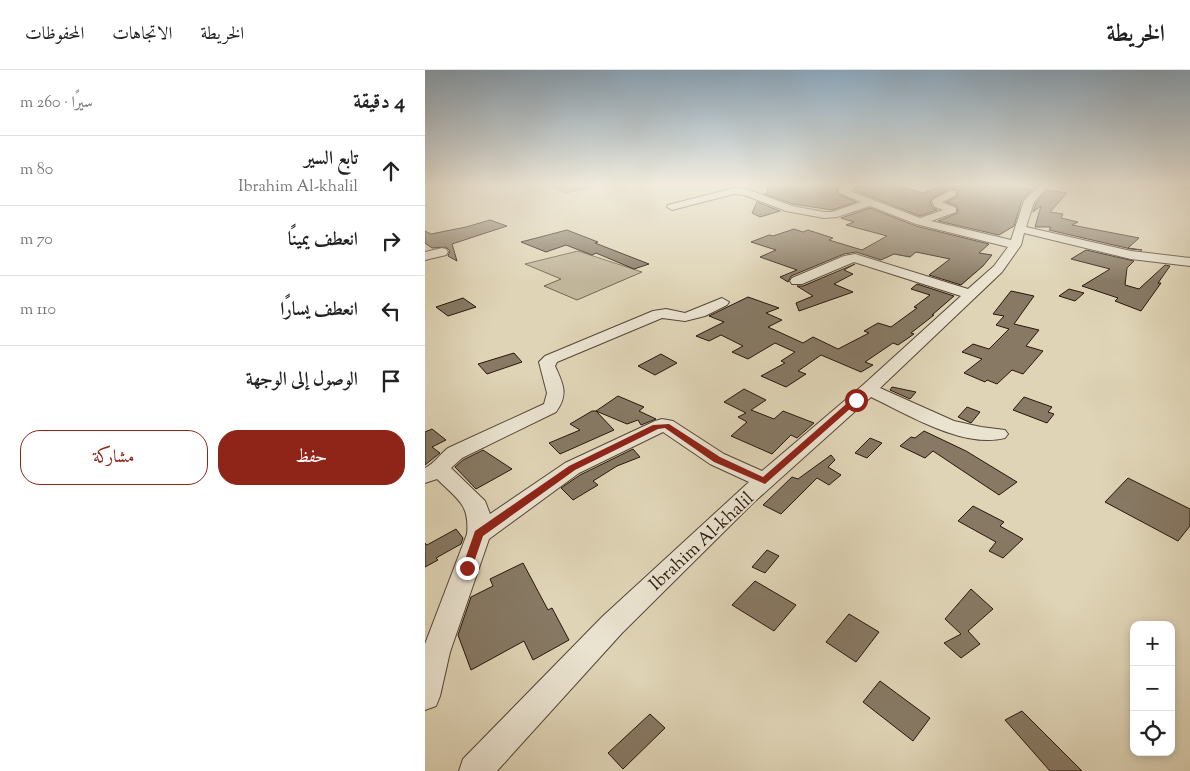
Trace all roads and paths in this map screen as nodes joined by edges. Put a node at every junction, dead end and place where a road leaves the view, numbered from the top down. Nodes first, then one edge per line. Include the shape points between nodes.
1 (906, 217) edge
2 (934, 217) edge
3 (1024, 217) edge
4 (920, 222) junction
5 (1018, 237) junction
6 (442, 252) dead end
7 (425, 256) edge
8 (1190, 262) edge
9 (797, 281) dead end
10 (970, 294) junction
11 (722, 302) dead end
12 (869, 389) junction
13 (998, 434) dead end
14 (433, 473) edge
15 (765, 481) junction
16 (479, 534) junction
17 (425, 696) edge
18 (475, 771) edge

1 - 4 street
2 - 4 street
3 - 5 street, Ibrahim Al-khalil
4 - 5 street
5 - 8 street
5 - 10 street, Ibrahim Al-khalil via 997,269
6 - 7 street
9 - 10 street via 855,258
10 - 12 street, Ibrahim Al-khalil
11 - 14 street via 687,317 658,314 551,359 547,366 556,396 550,408 455,453
12 - 13 street via 966,431 981,435
12 - 15 street, Ibrahim Al-khalil
14 - 16 street via 477,507
15 - 16 street via 717,460 662,425 572,468
15 - 18 street, Ibrahim Al-khalil via 612,625
16 - 17 street via 436,652

